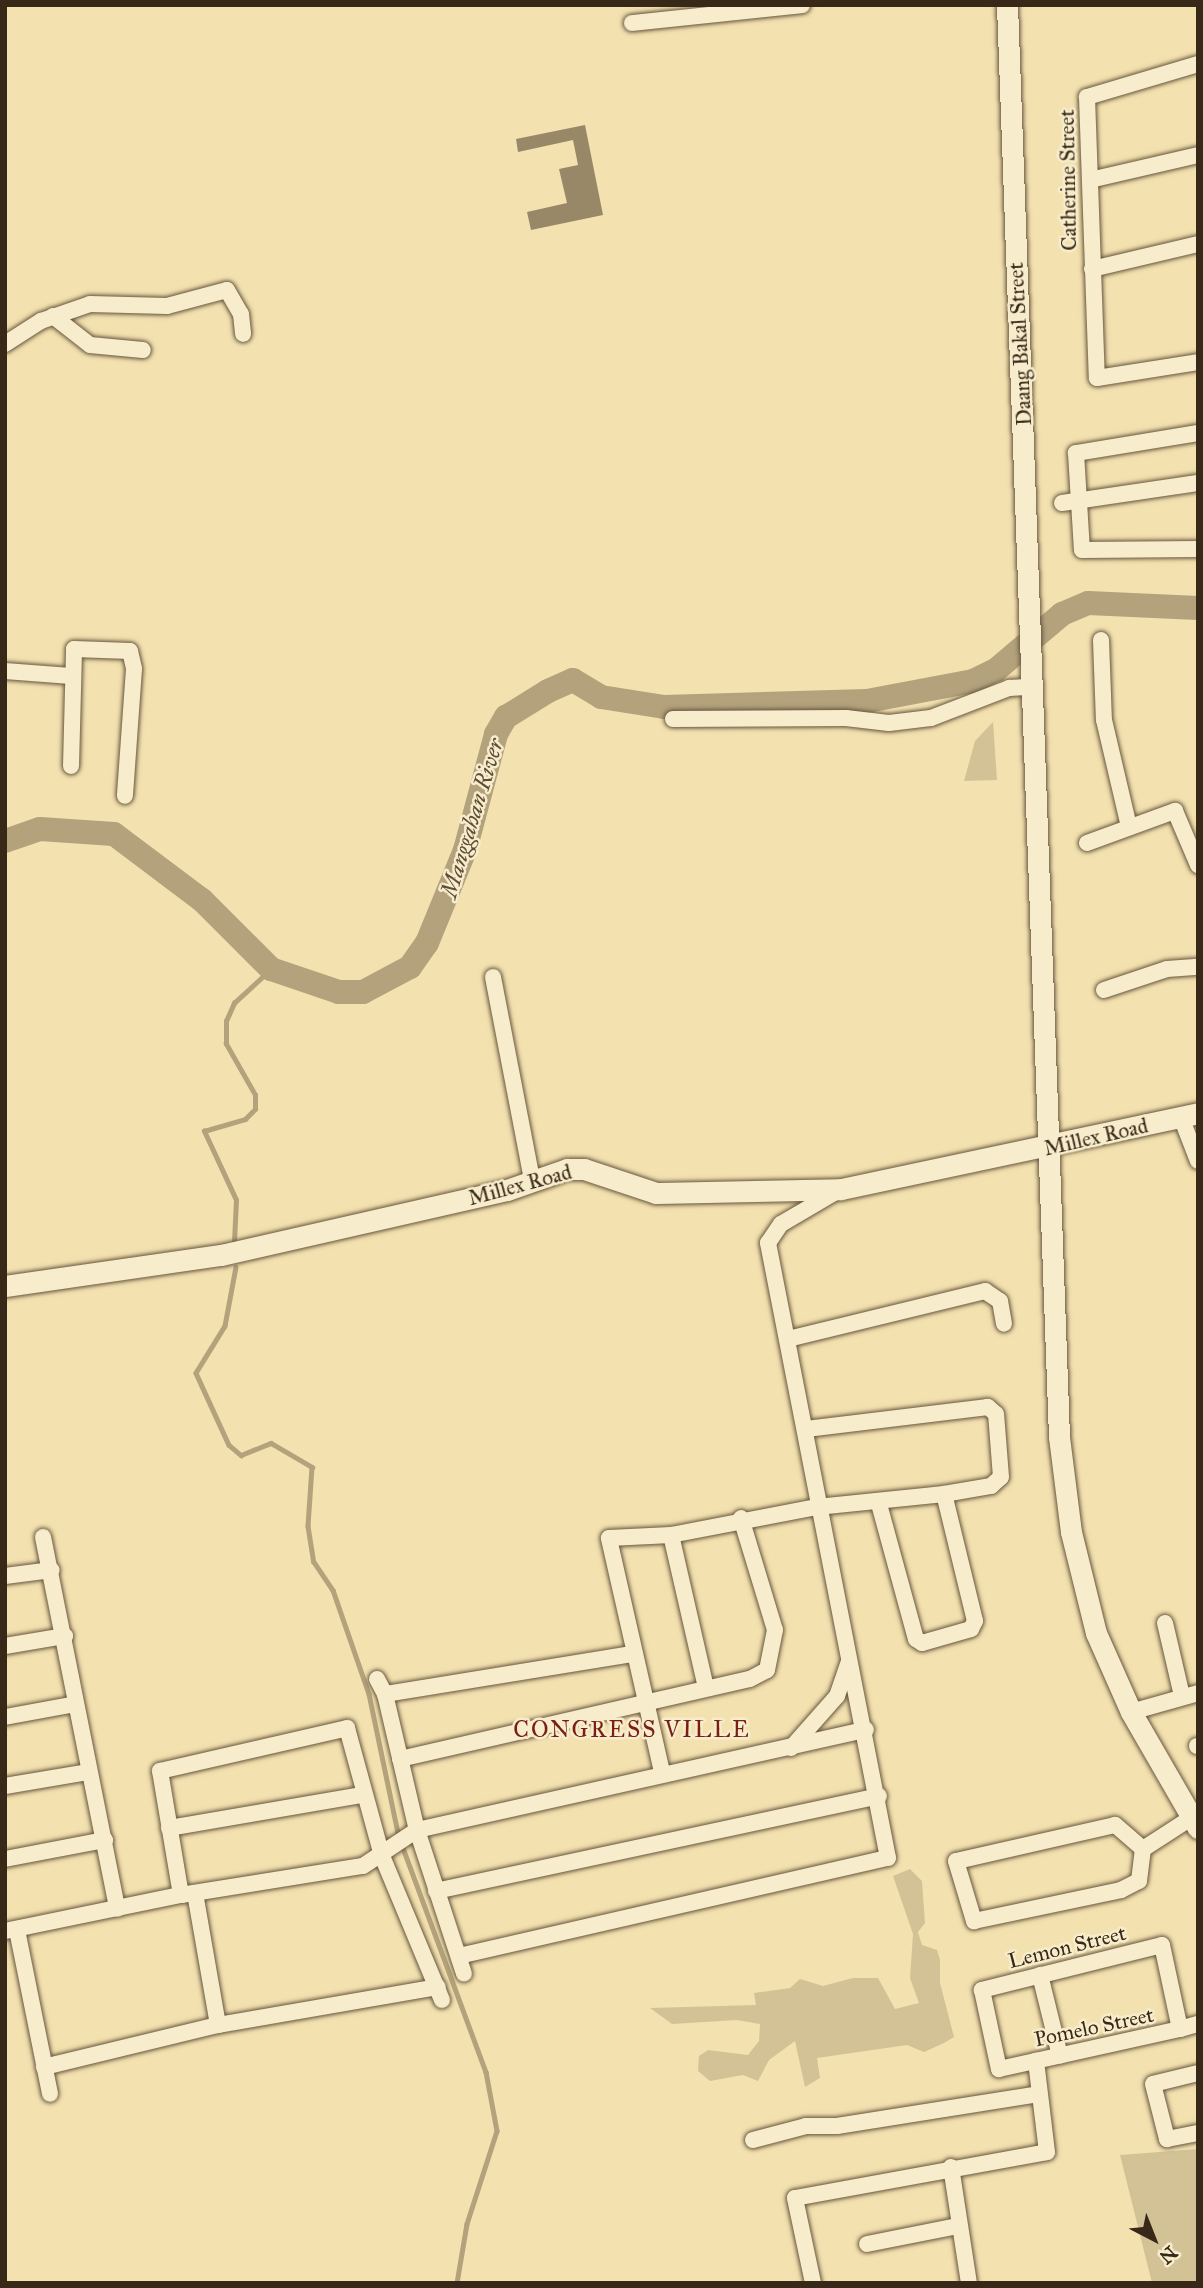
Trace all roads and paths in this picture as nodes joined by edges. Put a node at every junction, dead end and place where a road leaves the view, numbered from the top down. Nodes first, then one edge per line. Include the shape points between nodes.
1 (802, 5) edge
2 (1007, 5) edge
3 (632, 23) dead end
4 (1198, 64) edge
5 (1198, 155) edge
6 (1090, 180) junction
7 (1198, 244) edge
8 (1091, 270) junction
9 (53, 316) junction
10 (243, 334) dead end
11 (5, 344) edge
12 (143, 350) dead end
13 (1198, 362) edge
14 (1198, 433) edge
15 (1198, 483) edge
16 (1062, 503) dead end
17 (1081, 504) junction
18 (1198, 549) edge
19 (1101, 640) dead end
20 (5, 671) edge
21 (71, 676) junction
22 (1031, 684) junction
23 (673, 719) dead end
24 (71, 766) dead end
25 (125, 796) dead end
26 (1129, 827) junction
27 (1087, 843) dead end
28 (1198, 865) edge
29 (1198, 967) edge
30 (493, 976) dead end
31 (1104, 990) dead end
32 (1189, 1115) edge
33 (1047, 1149) junction
34 (1198, 1161) edge
35 (532, 1180) junction
36 (841, 1189) junction
37 (5, 1286) edge
38 (1004, 1324) dead end
39 (788, 1339) junction
40 (806, 1429) junction
41 (944, 1494) junction
42 (879, 1504) junction
43 (817, 1507) junction
44 (741, 1518) junction
45 (671, 1535) junction
46 (43, 1537) dead end
47 (52, 1570) junction
48 (5, 1576) edge
49 (1165, 1623) dead end
50 (65, 1636) junction
51 (5, 1646) edge
52 (632, 1654) junction
53 (850, 1659) junction
54 (377, 1679) dead end
55 (706, 1688) junction
56 (385, 1694) junction
57 (1190, 1695) edge
58 (76, 1704) junction
59 (644, 1704) junction
60 (1131, 1712) junction
61 (5, 1717) edge
62 (866, 1730) junction
63 (789, 1750) junction
64 (400, 1759) junction
65 (89, 1772) junction
66 (663, 1772) junction
67 (5, 1786) edge
68 (363, 1795) junction
69 (879, 1796) junction
70 (1194, 1823) edge
71 (169, 1828) junction
72 (414, 1835) junction
73 (105, 1840) junction
74 (1143, 1849) junction
75 (386, 1854) junction
76 (5, 1859) edge
77 (436, 1891) junction
78 (188, 1894) junction
79 (117, 1909) junction
80 (11, 1931) edge
81 (459, 1955) junction
82 (464, 1974) dead end
83 (1040, 1975) junction
84 (1198, 2024) edge
85 (218, 2025) junction
86 (1180, 2029) junction
87 (1060, 2056) junction
88 (1036, 2061) junction
89 (44, 2067) junction
90 (999, 2068) joint
91 (1198, 2073) edge
92 (50, 2094) dead end
93 (1038, 2094) junction
94 (1198, 2133) edge
95 (753, 2140) dead end
96 (951, 2167) junction
97 (958, 2226) junction
98 (867, 2244) dead end
99 (813, 2283) edge
100 (969, 2283) edge

1 - 3 street
2 - 22 street, Daang Bakal Street
4 - 6 street, Catherine Street via 1088,94
5 - 6 street
6 - 8 street, Catherine Street
7 - 8 street
8 - 13 street, Catherine Street via 1097,379
9 - 10 street via 90,304 167,306 227,290 242,314
9 - 11 street
9 - 12 street via 90,345
14 - 17 street via 1076,453
15 - 17 street
16 - 17 street
17 - 18 street via 1082,550
19 - 26 street via 1104,720
20 - 21 street
21 - 24 street
21 - 25 street via 75,648 124,649 133,657
22 - 23 street via 931,718 889,723 846,718
22 - 33 street, Daang Bakal Street
26 - 27 street
26 - 28 street via 1175,811
29 - 31 street via 1167,969
30 - 35 street
32 - 33 street, Millex Road
32 - 34 street
33 - 36 street, Millex Road
33 - 60 street, Daang Bakal Street via 1059,1437 1071,1532 1096,1633
35 - 36 street, Millex Road via 584,1168 656,1193
35 - 37 street, Millex Road via 221,1255
36 - 39 street via 781,1224 768,1243
38 - 39 street via 1000,1301 985,1291
39 - 40 street
40 - 41 street via 988,1407 996,1414 1001,1477 991,1486
40 - 43 street
41 - 42 street
41 - 42 street via 975,1621 971,1629 922,1643 916,1639
42 - 43 street
43 - 44 street
43 - 53 street
44 - 45 street
44 - 55 street via 775,1630 767,1670
45 - 52 street via 609,1538
45 - 55 street
46 - 47 street
47 - 48 street
47 - 50 street
49 - 57 street
50 - 51 street
50 - 58 street
52 - 56 street
52 - 59 street
53 - 62 street
53 - 63 street via 837,1696
54 - 56 street
55 - 59 street
56 - 64 street
57 - 60 street
58 - 61 street
58 - 65 street
59 - 64 street
59 - 66 street
60 - 70 street, Daang Bakal Street
62 - 63 street
62 - 69 street
63 - 66 street
64 - 72 street
65 - 67 street
65 - 73 street
66 - 72 street
68 - 71 street
68 - 71 street via 347,1728 168,1766 160,1771
68 - 75 street
69 - 77 street
69 - 81 street via 888,1858
70 - 74 street
71 - 78 street
72 - 75 street
72 - 77 street
73 - 76 street
73 - 79 street
74 - 74 street via 1139,1881 1121,1890 974,1921 956,1861 1115,1825
75 - 78 street via 363,1866
75 - 85 street via 440,1994
77 - 81 street
78 - 79 street
78 - 85 street
79 - 80 street
80 - 89 street
81 - 82 street
83 - 86 street, Lemon Street via 1162,1945
83 - 87 street
83 - 90 street, Lemon Street via 982,1990
84 - 86 street, Pomelo Street
85 - 89 street
86 - 87 street, Pomelo Street
87 - 88 street, Pomelo Street
88 - 90 street, Pomelo Street
88 - 93 street
89 - 92 street
91 - 94 street via 1153,2084 1167,2139
93 - 95 street via 837,2126 806,2126
93 - 96 street via 1047,2152
96 - 97 street
96 - 99 street via 795,2198
97 - 98 street
97 - 100 street

